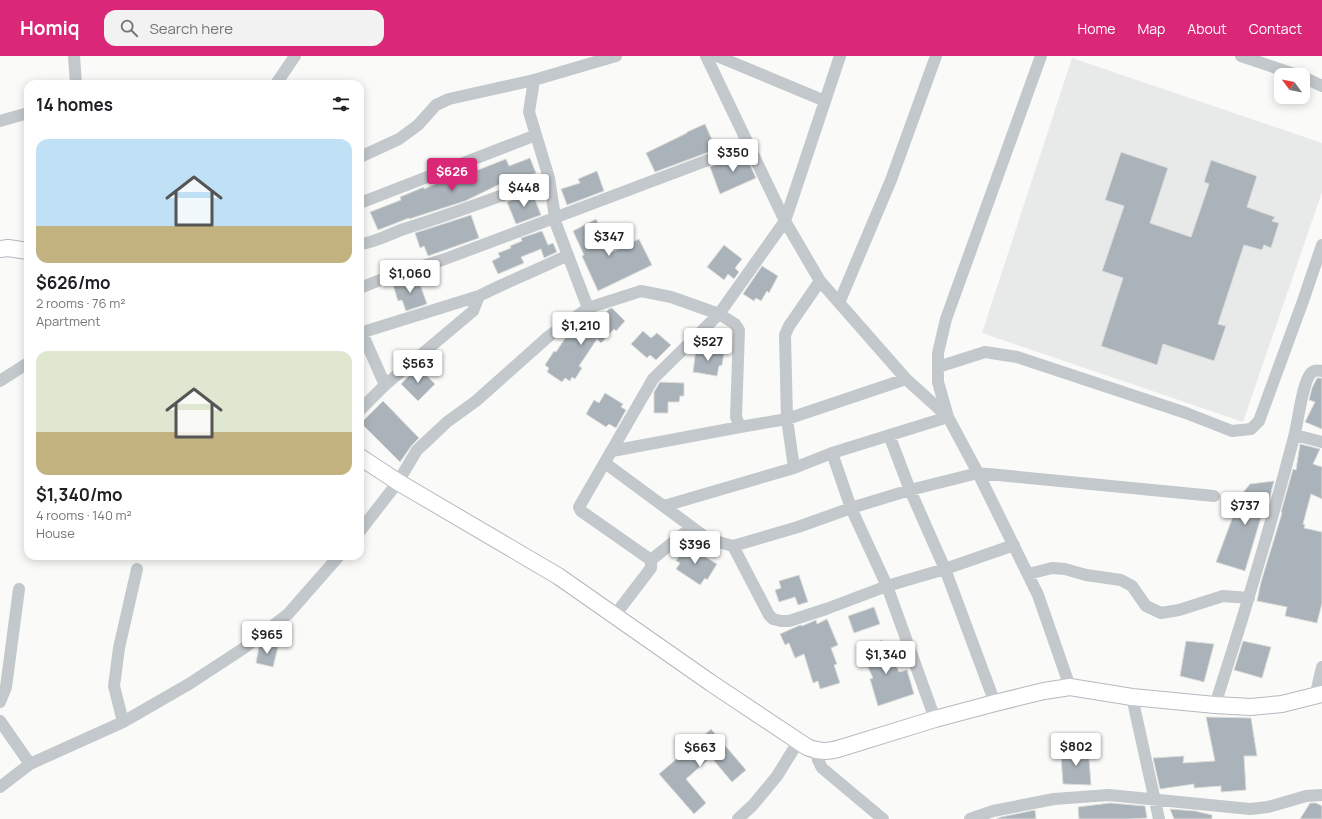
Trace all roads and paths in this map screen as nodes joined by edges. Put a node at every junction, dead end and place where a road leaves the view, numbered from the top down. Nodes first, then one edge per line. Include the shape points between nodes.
1 (74, 56) edge
2 (295, 56) edge
3 (616, 56) edge
4 (706, 56) edge
5 (717, 56) edge
6 (840, 56) edge
7 (936, 56) edge
8 (1041, 56) edge
9 (1241, 56) edge
10 (1276, 68) edge
11 (1322, 76) edge
12 (1310, 77) edge
13 (76, 80) edge
14 (279, 80) edge
15 (534, 80) junction
16 (1310, 80) edge
17 (1322, 86) edge
18 (825, 100) junction
19 (24, 114) edge
20 (0, 120) edge
21 (536, 135) junction
22 (748, 145) junction
23 (364, 155) edge
24 (549, 178) junction
25 (364, 201) edge
26 (555, 218) junction
27 (785, 221) junction
28 (364, 244) edge
29 (1322, 245) edge
30 (0, 249) edge
31 (24, 250) edge
32 (568, 255) junction
33 (820, 281) junction
34 (364, 286) edge
35 (479, 296) junction
36 (839, 303) junction
37 (588, 308) junction
38 (719, 314) junction
39 (364, 332) edge
40 (364, 340) edge
41 (24, 366) edge
42 (938, 367) junction
43 (1322, 371) edge
44 (906, 379) junction
45 (0, 381) edge
46 (385, 385) junction
47 (364, 406) edge
48 (948, 417) junction
49 (787, 418) junction
50 (740, 427) junction
51 (889, 435) junction
52 (1294, 435) junction
53 (1322, 442) edge
54 (612, 451) junction
55 (832, 453) junction
56 (364, 460) edge
57 (605, 463) junction
58 (794, 468) junction
59 (978, 473) junction
60 (398, 482) junction
61 (910, 490) junction
62 (1214, 496) dead end
63 (664, 506) junction
64 (851, 508) junction
65 (364, 527) edge
66 (692, 527) junction
67 (1014, 545) junction
68 (733, 546) junction
69 (335, 560) edge
70 (651, 560) junction
71 (137, 569) dead end
72 (945, 569) junction
73 (1028, 574) junction
74 (887, 586) junction
75 (19, 589) dead end
76 (1249, 598) junction
77 (614, 615) junction
78 (1322, 667) edge
79 (1070, 687) junction
80 (1318, 696) edge
81 (1132, 697) junction
82 (0, 702) edge
83 (995, 702) junction
84 (1215, 705) junction
85 (935, 719) junction
86 (0, 721) edge
87 (123, 722) junction
88 (798, 742) junction
89 (816, 751) junction
90 (30, 764) junction
91 (0, 787) edge
92 (1322, 795) edge
93 (1154, 799) junction
94 (1248, 814) edge
95 (738, 819) edge
96 (881, 819) edge
97 (970, 819) edge
98 (1159, 819) edge

1 - 13 street
2 - 14 street
3 - 15 street
4 - 22 street
5 - 18 street
6 - 18 street
7 - 36 street via 891,180
8 - 42 street via 946,319 938,353
9 - 10 street
11 - 12 street
15 - 21 street via 529,112
15 - 23 street via 449,99 436,105 409,133
16 - 17 street
18 - 27 street
19 - 20 street
21 - 24 street
21 - 25 street
22 - 26 street
22 - 27 street
24 - 26 street
24 - 28 street
26 - 32 street
26 - 34 street
27 - 33 street
27 - 38 street
29 - 42 street via 1259,421 1251,429 1232,431 1186,413 1017,357 985,352
30 - 31 street
32 - 35 street
32 - 37 street
33 - 36 street
33 - 49 street via 785,335
35 - 39 street
35 - 46 street via 473,310
36 - 44 street
37 - 38 street via 641,291 671,297
37 - 60 street via 549,336 476,401 429,438 418,450
38 - 50 street via 735,324 739,330 736,417
38 - 54 street via 653,379
40 - 46 street
41 - 45 street
42 - 48 street via 938,382
43 - 52 street via 1310,374
44 - 48 street
44 - 49 street
46 - 47 street
48 - 51 street
48 - 59 street
49 - 50 street
49 - 58 street
50 - 54 street
51 - 55 street
51 - 61 street
52 - 53 street
52 - 76 street via 1270,530
54 - 57 street
55 - 58 street
55 - 64 street
56 - 60 street
57 - 63 street
57 - 70 street via 579,507
58 - 63 street
59 - 61 street
59 - 62 street
59 - 67 street
60 - 65 street
60 - 77 street via 558,576
61 - 64 street
61 - 72 street
63 - 66 street
64 - 68 street
64 - 74 street
66 - 68 street via 708,539
66 - 70 street
67 - 72 street
67 - 73 street
68 - 74 street via 773,619 789,621
69 - 87 street via 288,614 244,648 189,684
70 - 77 street via 651,568
71 - 87 street via 118,648 114,686
72 - 74 street
72 - 83 street
73 - 76 street via 1052,568 1120,580 1132,586 1146,606 1161,613 1224,596
73 - 79 street via 1038,595
74 - 85 street
75 - 82 street via 6,687
76 - 84 street
77 - 88 street
78 - 80 street
79 - 81 street
79 - 83 street
80 - 84 street via 1282,704 1251,707
81 - 84 street
81 - 93 street
83 - 85 street
85 - 89 street via 841,748
86 - 90 street
87 - 90 street
88 - 89 street
88 - 95 street via 777,776
89 - 96 street via 822,768
90 - 91 street
92 - 94 street via 1306,796
93 - 94 street
93 - 97 street via 1109,795 1054,799 993,811
93 - 98 street

